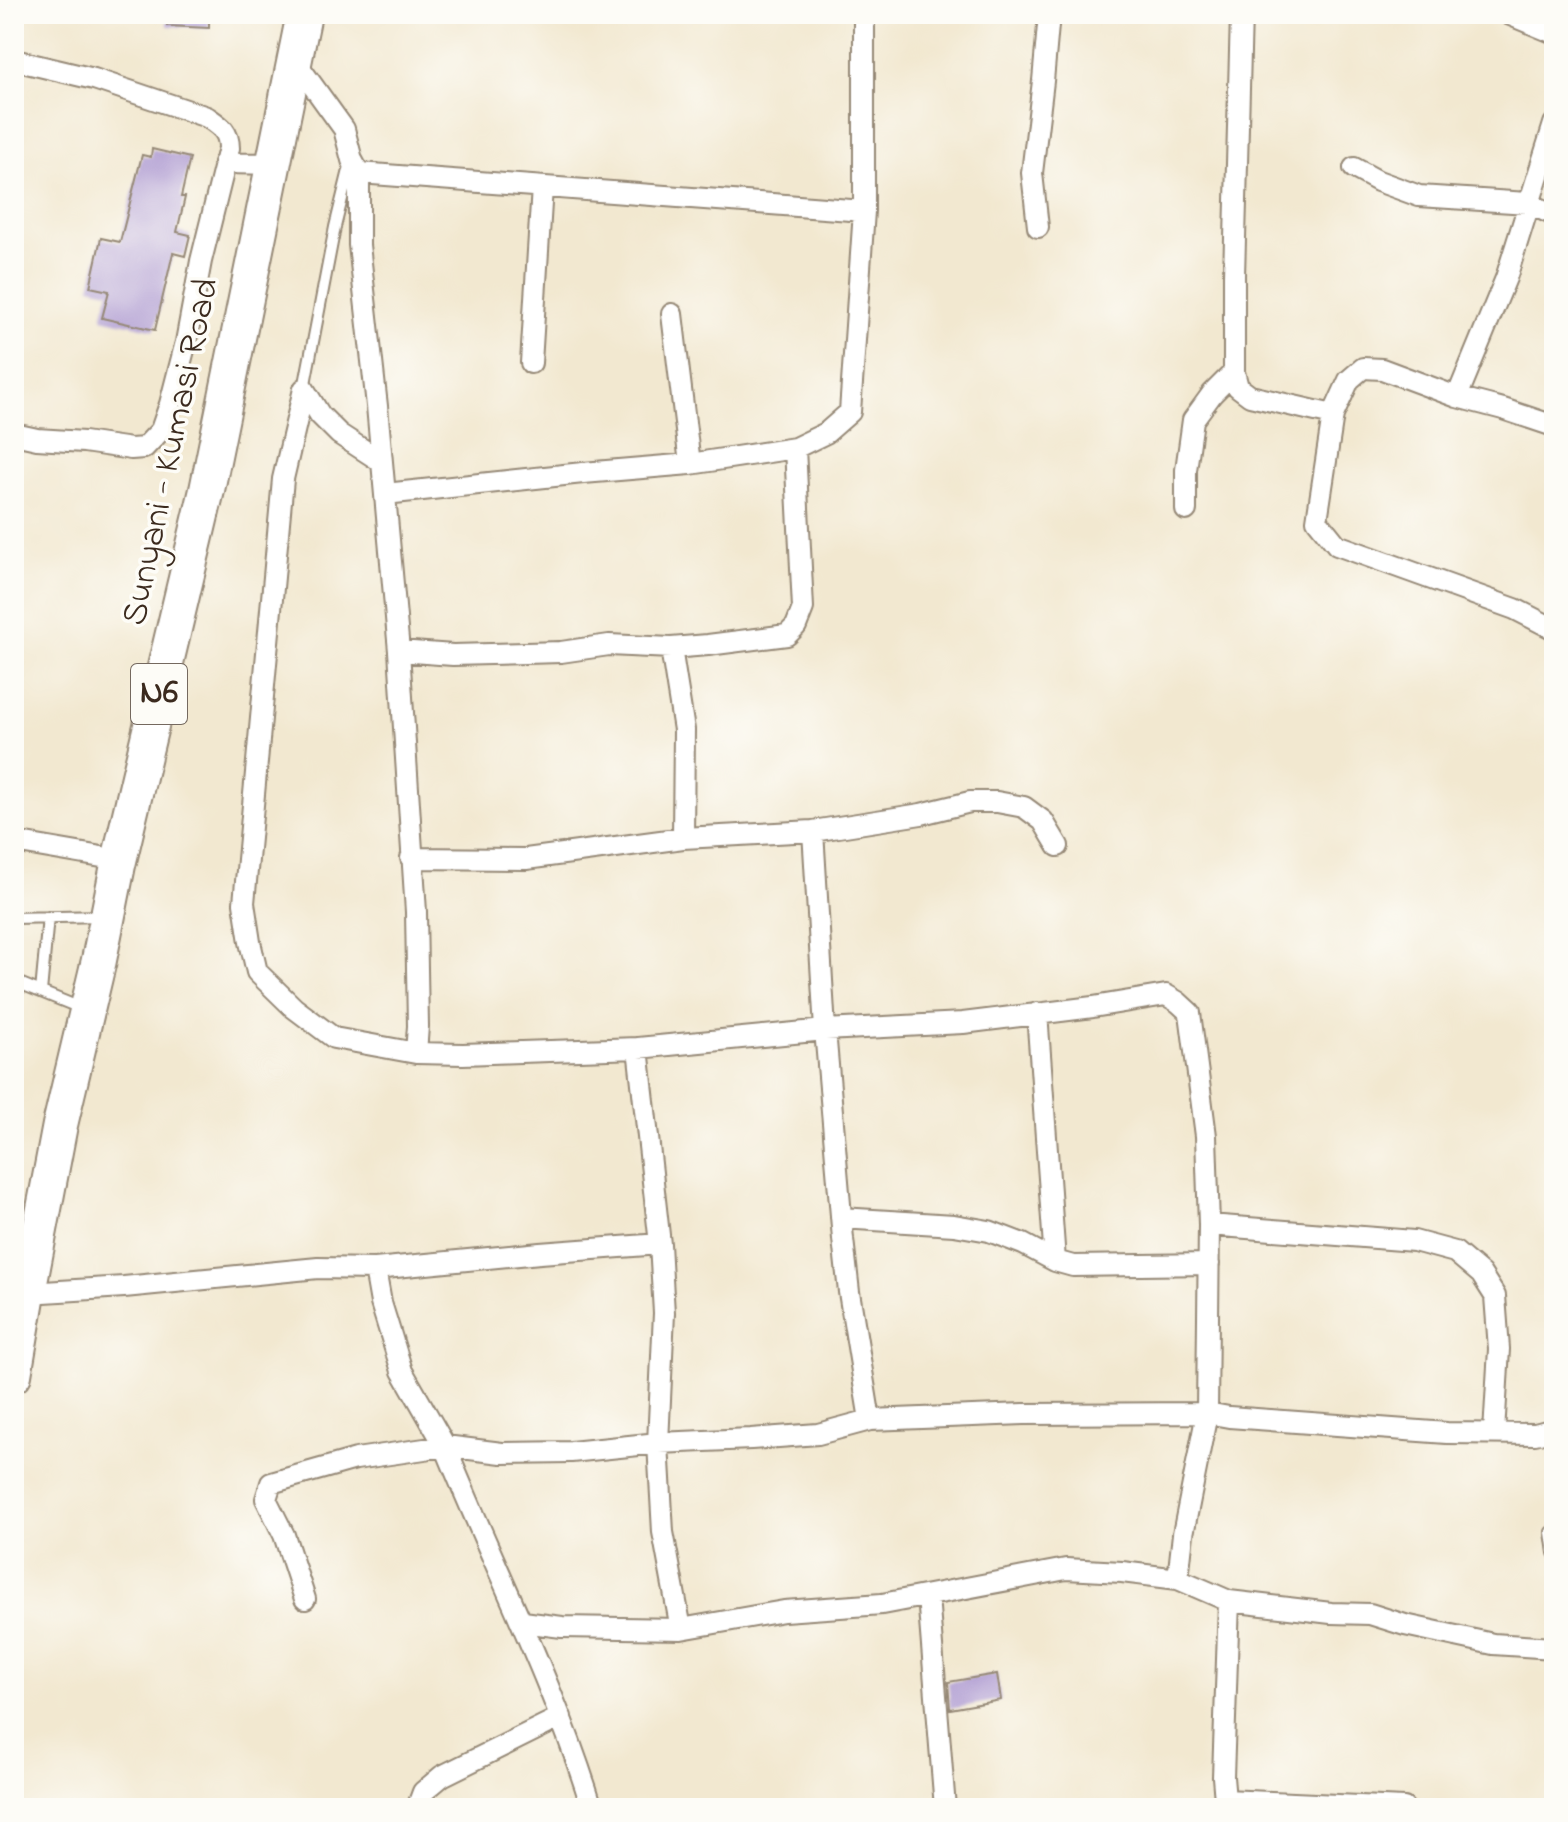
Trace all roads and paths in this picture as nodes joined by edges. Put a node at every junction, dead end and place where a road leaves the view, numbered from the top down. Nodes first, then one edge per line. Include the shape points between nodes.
1 (304, 14) edge
2 (864, 14) edge
3 (1049, 14) edge
4 (1241, 14) edge
5 (1508, 14) edge
6 (1554, 33) edge
7 (14, 60) edge
8 (295, 61) junction
9 (1554, 124) edge
10 (224, 163) junction
11 (272, 164) junction
12 (355, 166) junction
13 (1354, 168) dead end
14 (542, 187) junction
15 (1528, 203) junction
16 (864, 211) junction
17 (1554, 215) edge
18 (1038, 227) dead end
19 (672, 314) dead end
20 (531, 363) dead end
21 (1234, 372) junction
22 (304, 389) junction
23 (1457, 397) junction
24 (1333, 415) junction
25 (1554, 426) edge
26 (14, 434) edge
27 (795, 448) junction
28 (382, 462) junction
29 (690, 464) junction
30 (385, 494) junction
31 (1186, 510) dead end
32 (1554, 629) edge
33 (671, 648) junction
34 (399, 651) junction
35 (813, 831) junction
36 (683, 838) junction
37 (14, 842) edge
38 (1058, 846) dead end
39 (411, 858) junction
40 (119, 860) junction
41 (108, 916) junction
42 (48, 917) junction
43 (14, 918) edge
44 (14, 981) edge
45 (41, 992) junction
46 (87, 1010) junction
47 (1037, 1013) junction
48 (825, 1030) junction
49 (638, 1048) junction
50 (416, 1053) junction
51 (841, 1218) junction
52 (1209, 1225) junction
53 (660, 1244) junction
54 (1055, 1261) junction
55 (1209, 1264) junction
56 (375, 1269) junction
57 (28, 1293) junction
58 (14, 1375) edge
59 (1207, 1413) junction
60 (870, 1420) junction
61 (1554, 1429) edge
62 (1494, 1433) junction
63 (658, 1443) junction
64 (445, 1446) junction
65 (1551, 1532) dead end
66 (1554, 1553) edge
67 (1178, 1579) junction
68 (928, 1596) junction
69 (305, 1599) dead end
70 (1229, 1601) junction
71 (523, 1622) junction
72 (681, 1629) junction
73 (1554, 1648) edge
74 (561, 1717) junction
75 (1224, 1804) edge
76 (417, 1808) edge
77 (592, 1808) edge
78 (945, 1808) edge
79 (1399, 1808) edge

1 - 8 main road, Sunyani - Kumasi Road / N6
2 - 16 street
3 - 18 street via 1032,173
4 - 21 street
5 - 6 street
7 - 10 street via 94,79 207,117 227,133
8 - 11 main road, Sunyani - Kumasi Road / N6
8 - 12 street via 344,129
9 - 15 street
10 - 11 street
10 - 26 street via 186,342 161,430 144,448 131,449
11 - 40 main road, Sunyani - Kumasi Road / N6 via 207,490
12 - 14 street
12 - 22 lane via 335,227
12 - 28 street
13 - 15 street via 1419,196
14 - 16 street
14 - 20 street
15 - 17 street
15 - 23 street via 1506,278
16 - 27 street via 850,412 826,433
19 - 29 street
21 - 24 street via 1238,387 1250,396
21 - 31 street via 1193,420
22 - 28 street via 339,434
22 - 50 street via 283,479 244,903 250,942 257,972 334,1038
23 - 24 street via 1382,369 1363,368 1349,380
23 - 25 street
24 - 32 street via 1317,520 1337,545 1515,609
27 - 29 street
27 - 33 street via 803,608 796,626 787,635
28 - 30 street
29 - 30 street
30 - 34 street
33 - 34 street via 609,645 453,655
33 - 36 street via 684,730
34 - 39 street
35 - 36 street
35 - 38 street via 970,802 997,802 1024,807 1043,821
35 - 48 street
36 - 39 street via 526,859
37 - 40 street
39 - 50 street
40 - 41 main road, Sunyani - Kumasi Road / N6
41 - 42 lane
41 - 46 main road, Sunyani - Kumasi Road / N6
42 - 43 lane
42 - 45 lane
44 - 45 lane
45 - 46 lane
46 - 57 main road, Sunyani - Kumasi Road / N6
47 - 48 street via 963,1023
47 - 52 street via 1166,995 1190,1013 1206,1136
47 - 54 street
48 - 49 street
48 - 51 street
49 - 50 street
49 - 53 street
51 - 54 street via 989,1231
51 - 60 street
52 - 55 street
52 - 62 street via 1414,1241 1455,1252 1481,1274 1495,1296 1499,1349
53 - 56 street
53 - 63 street via 664,1313
54 - 55 street via 1073,1266
55 - 59 street
56 - 57 street via 318,1268
56 - 64 street via 402,1371
57 - 58 main road, Sunyani - Kumasi Road / N6
59 - 60 street
59 - 62 street
59 - 67 street
60 - 63 street via 818,1434
61 - 62 street
63 - 64 street via 502,1453
63 - 72 street via 663,1532
64 - 69 street via 356,1459 271,1483 266,1499
64 - 71 street
65 - 66 lane
67 - 68 street via 1066,1569
67 - 70 street
68 - 72 street via 784,1611
68 - 78 street
70 - 73 street via 1370,1614 1493,1644
70 - 75 street
71 - 72 street
71 - 74 street
74 - 76 street via 442,1776 423,1792
74 - 77 street
75 - 79 street

